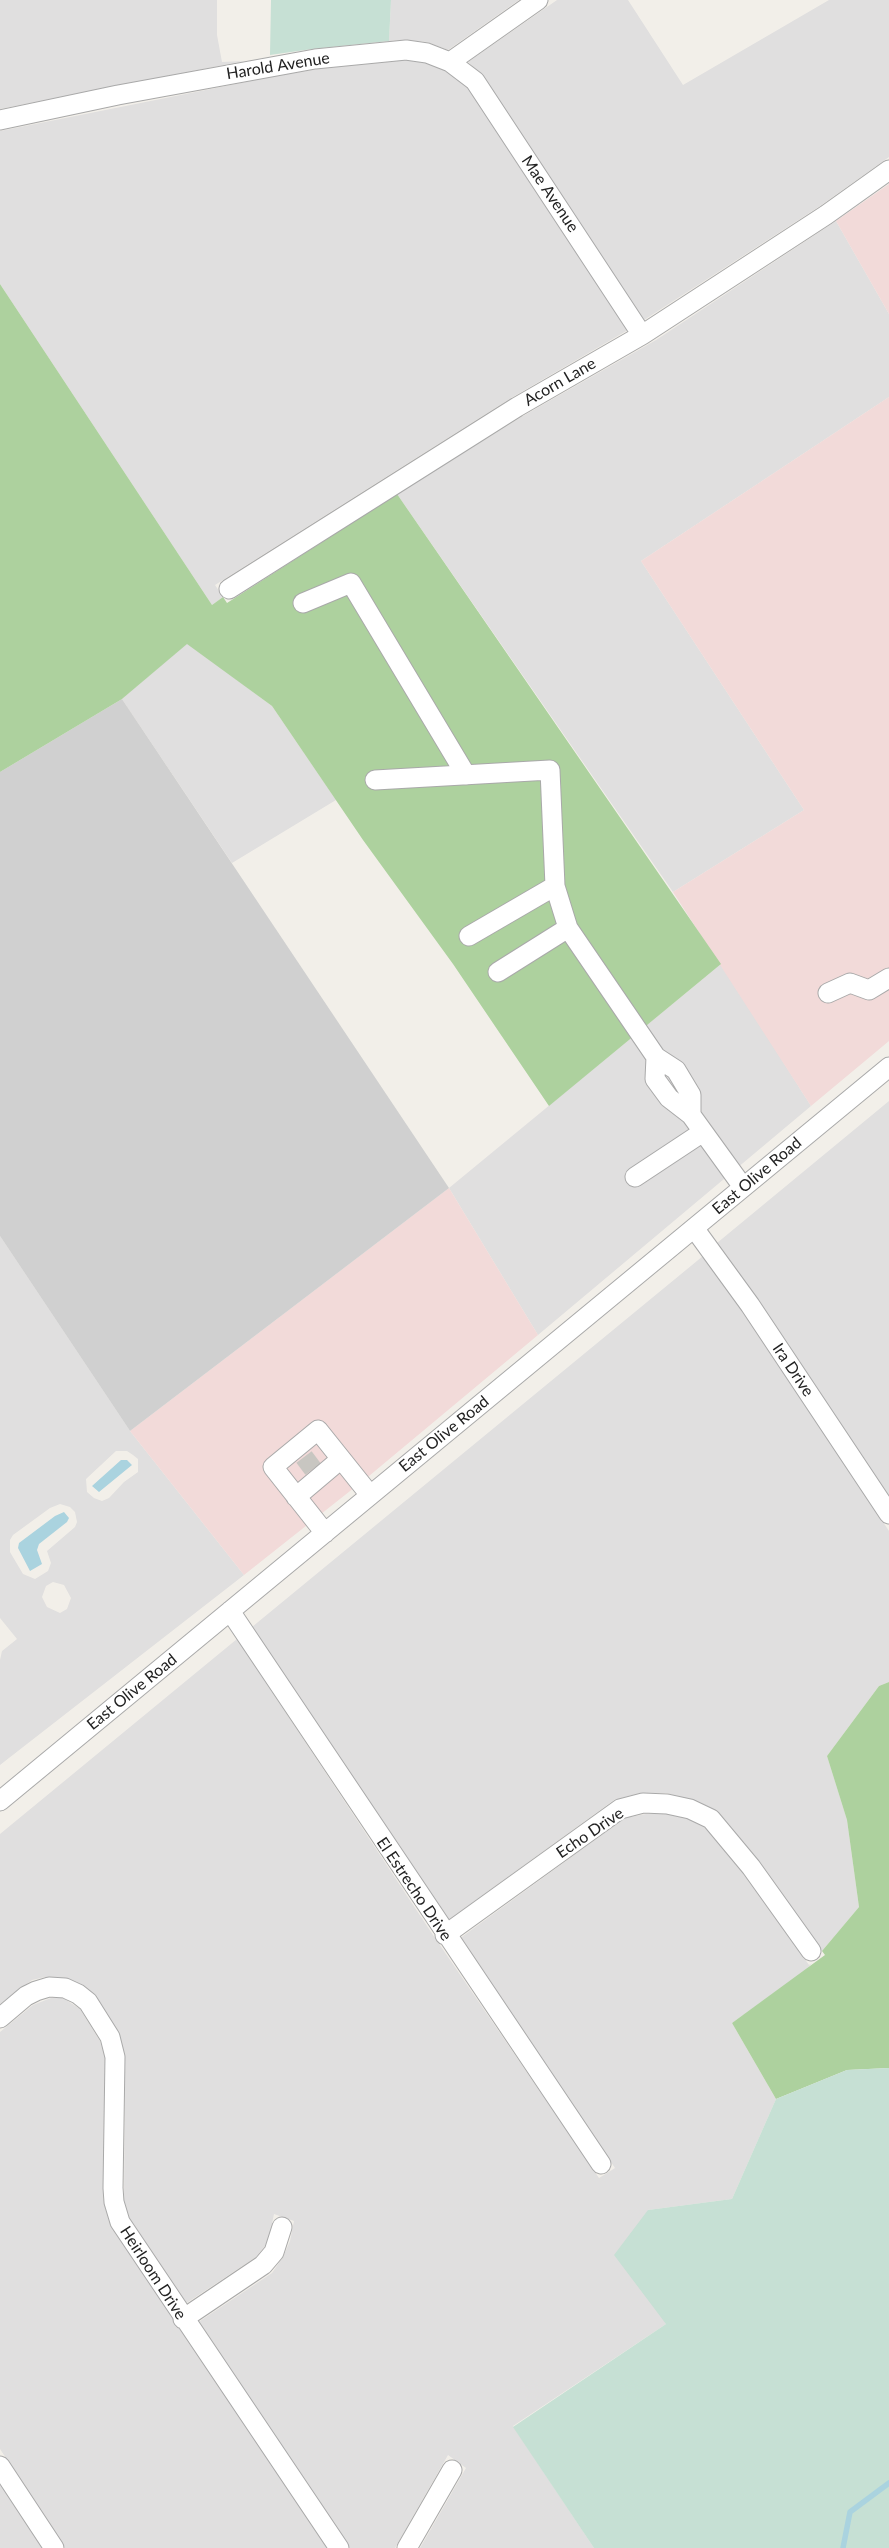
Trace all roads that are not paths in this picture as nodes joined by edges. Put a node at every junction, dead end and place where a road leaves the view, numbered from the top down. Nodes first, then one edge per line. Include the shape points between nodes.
1 (538, 0) edge
2 (450, 62) junction
3 (0, 120) edge
4 (889, 170) edge
5 (642, 335) junction
6 (229, 589) dead end
7 (303, 603) dead end
8 (466, 775) junction
9 (375, 780) dead end
10 (555, 886) junction
11 (568, 928) junction
12 (469, 936) dead end
13 (498, 972) dead end
14 (889, 978) edge
15 (828, 993) dead end
16 (889, 1067) edge
17 (703, 1132) junction
18 (636, 1177) dead end
19 (743, 1187) junction
20 (694, 1228) junction
21 (341, 1459) junction
22 (308, 1463) junction
23 (370, 1495) junction
24 (296, 1497) junction
25 (889, 1514) edge
26 (325, 1533) junction
27 (230, 1611) junction
28 (0, 1801) edge
29 (445, 1935) junction
30 (811, 1951) dead end
31 (0, 2018) edge
32 (601, 2164) dead end
33 (282, 2227) dead end
34 (183, 2319) junction
35 (0, 2466) edge
36 (452, 2470) dead end
37 (54, 2548) edge
38 (339, 2548) edge
39 (407, 2548) edge

1 - 2 street
2 - 3 street, Harold Avenue via 427,52 406,50 315,59
2 - 5 street, Mae Avenue via 475,81
4 - 5 street, Acorn Lane
5 - 6 street, Acorn Lane via 517,407
7 - 8 street via 351,583
8 - 9 street
8 - 10 street via 550,770
10 - 11 street
10 - 12 street
11 - 13 street
11 - 17 street via 656,1057 655,1079 669,1098 691,1115
14 - 15 street via 869,990 850,984
16 - 19 street, East Olive Road
17 - 18 street
17 - 19 street
19 - 20 street, East Olive Road
20 - 23 street, East Olive Road
20 - 25 street, Ira Drive via 750,1305
21 - 22 street
21 - 22 street via 318,1430
21 - 23 street
22 - 24 street
22 - 24 street via 273,1467
23 - 26 street, East Olive Road
24 - 26 street
26 - 27 street, East Olive Road
27 - 28 street, East Olive Road
27 - 29 street, El Estrecho Drive
29 - 30 street, Echo Drive via 620,1809 667,1804 690,1809 711,1819 751,1867
29 - 32 street, El Estrecho Drive
31 - 34 street, Heirloom Drive via 36,1990 65,1988 88,2002 110,2037 115,2057 114,2202 120,2222
33 - 34 street via 274,2252 263,2265
34 - 38 street, Heirloom Drive
35 - 37 street
36 - 39 street

